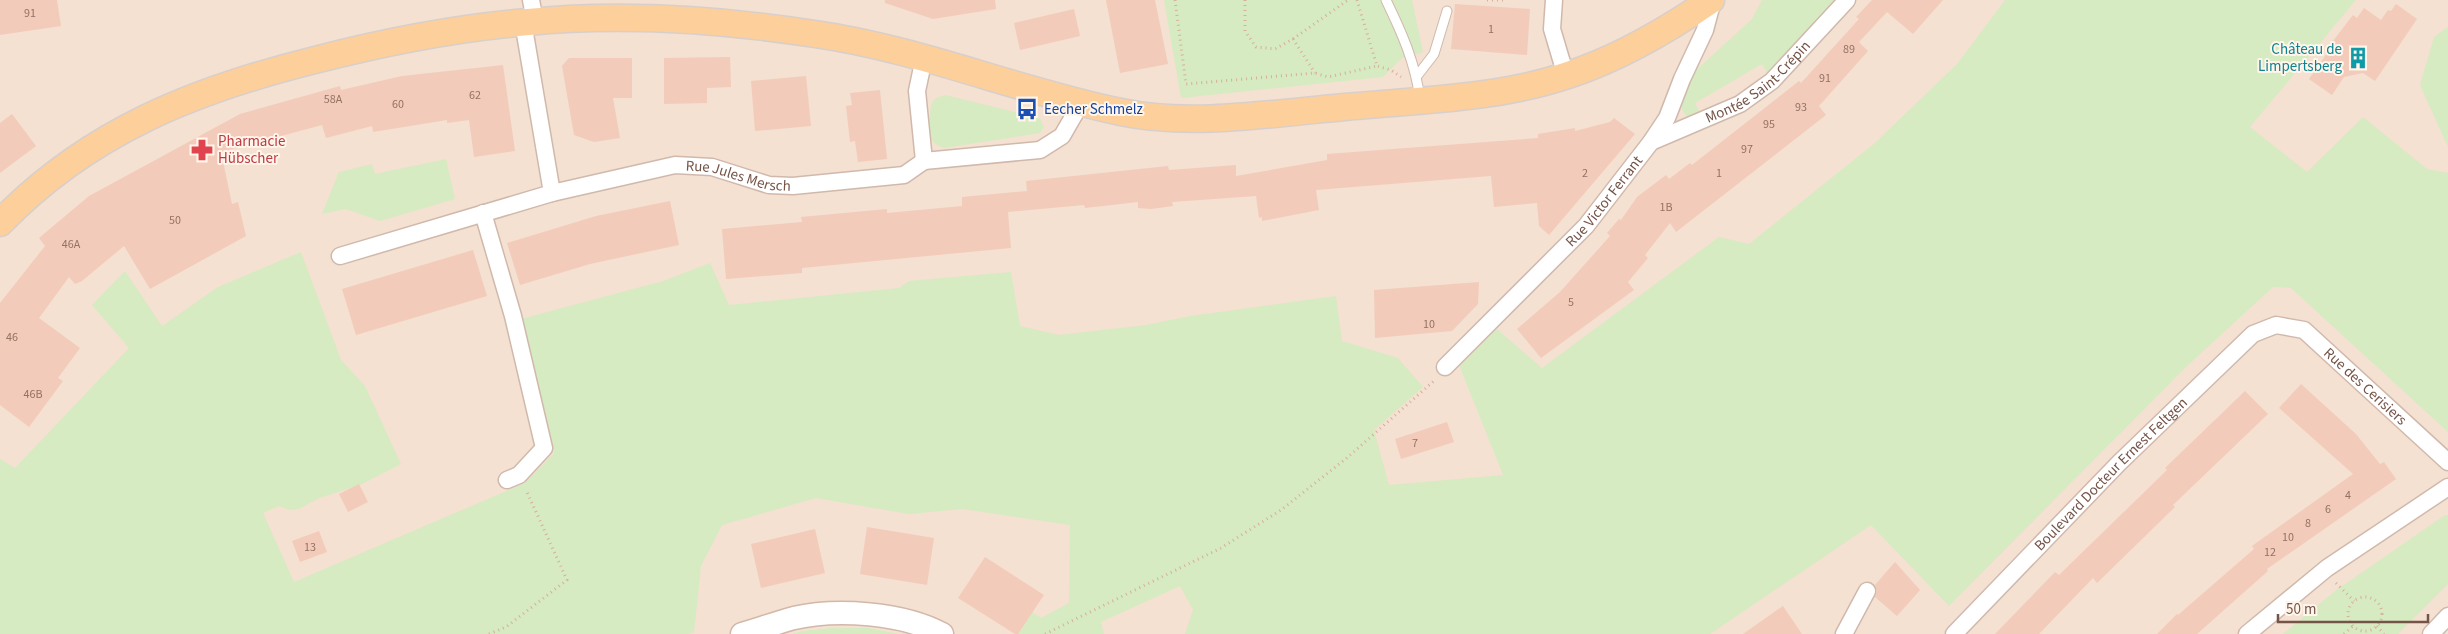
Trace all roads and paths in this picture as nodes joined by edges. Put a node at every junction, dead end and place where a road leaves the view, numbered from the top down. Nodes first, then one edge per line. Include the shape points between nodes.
1 (1175, 0) edge
2 (1244, 0) edge
3 (1348, 0) edge
4 (1357, 0) edge
5 (1386, 0) edge
6 (1487, 0) edge
7 (1504, 0) edge
8 (1554, 0) edge
9 (1712, 0) edge
10 (1847, 0) edge
11 (1447, 11) dead end
12 (530, 14) edge
13 (1293, 39) junction
14 (924, 58) junction
15 (1377, 66) junction
16 (1315, 73) junction
17 (1566, 76) junction
18 (1401, 78) dead end
19 (1418, 88) junction
20 (1081, 103) junction
21 (1651, 142) junction
22 (924, 161) junction
23 (552, 193) junction
24 (484, 213) junction
25 (0, 224) edge
26 (340, 256) dead end
27 (2276, 325) joint
28 (1445, 367) dead end
29 (1432, 385) dead end
30 (2448, 462) edge
31 (513, 477) joint
32 (2448, 487) edge
33 (2336, 583) dead end
34 (1867, 591) dead end
35 (2354, 601) junction
36 (2448, 616) edge
37 (2353, 626) junction
38 (2377, 626) junction
39 (489, 634) edge
40 (742, 634) edge
41 (942, 634) edge
42 (1045, 634) edge
43 (1844, 634) edge
44 (1954, 634) edge
45 (2247, 634) edge
46 (2344, 634) edge
47 (2384, 634) edge
48 (2431, 634) edge

1 - 16 path via 1186,84
2 - 13 path via 1245,30 1256,47 1275,49
3 - 13 path
4 - 15 path
5 - 19 lane via 1409,48
6 - 7 path
8 - 17 street via 1552,29
9 - 17 main road via 1667,30 1617,57
9 - 21 street, Rue Victor Ferrant via 1705,30 1667,118
10 - 21 street, Montée Saint-Crépin via 1772,81 1740,104
11 - 19 lane via 1434,54
12 - 14 main road via 720,22 814,34
12 - 23 street
12 - 25 main road via 248,76 159,111 76,158
13 - 16 path
14 - 20 main road
14 - 22 street via 917,91
15 - 16 path via 1328,77
15 - 18 path via 1391,70
17 - 19 main road via 1510,90
19 - 20 main road via 1204,118 1126,114
20 - 22 street via 1062,136 1040,150
21 - 28 street, Rue Victor Ferrant via 1586,226
22 - 23 street, Rue Jules Mersch via 904,175 792,186 769,185 712,167 675,165
23 - 24 street, Rue Jules Mersch
24 - 26 street, Rue Jules Mersch
24 - 31 street via 514,316 544,448
27 - 30 street, Rue des Cerisiers via 2304,330
27 - 44 street, Boulevard Docteur Ernest Feltgen via 2254,334 2126,456
29 - 42 path via 1348,457 1266,520 1221,548
31 - 39 path via 567,580 506,627
32 - 45 street via 2328,568
33 - 35 path
34 - 43 street
35 - 37 path via 2349,610
35 - 38 path via 2364,597 2379,603 2382,614
36 - 48 street
37 - 38 path via 2363,631
37 - 46 path
38 - 47 path
40 - 41 main road via 795,618 828,614 900,619

